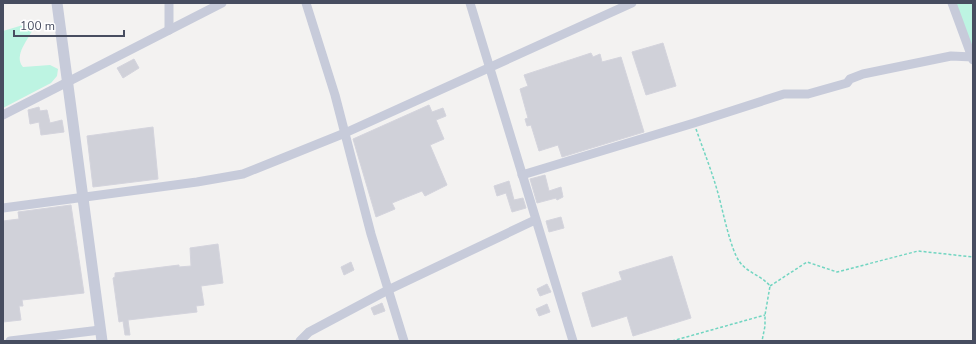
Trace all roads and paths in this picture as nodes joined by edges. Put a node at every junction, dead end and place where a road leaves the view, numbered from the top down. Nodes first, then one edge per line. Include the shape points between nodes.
1 (57, 3) edge
2 (169, 3) edge
3 (222, 3) edge
4 (306, 3) edge
5 (470, 3) edge
6 (632, 3) edge
7 (952, 3) edge
8 (169, 30) junction
9 (973, 58) edge
10 (489, 68) junction
11 (67, 82) junction
12 (3, 115) edge
13 (694, 123) junction
14 (345, 133) junction
15 (522, 175) junction
16 (82, 198) junction
17 (3, 208) edge
18 (536, 220) junction
19 (973, 257) edge
20 (770, 286) junction
21 (388, 290) junction
22 (765, 315) junction
23 (100, 330) junction
24 (10, 341) edge
25 (102, 341) edge
26 (300, 341) edge
27 (404, 341) edge
28 (573, 341) edge
29 (672, 341) edge
30 (762, 341) edge

1 - 11 street
2 - 8 street
3 - 8 street
4 - 14 street
5 - 10 street
6 - 10 street
7 - 9 street
8 - 11 street
9 - 13 street via 951,56 863,74 850,79 847,83 808,94 784,94
10 - 14 street
10 - 15 street
11 - 12 street
11 - 16 street
13 - 15 street
13 - 20 path via 738,260
14 - 16 street via 243,174
14 - 21 street
15 - 18 street
16 - 17 street
16 - 23 street
18 - 21 street
18 - 28 street
19 - 20 path via 918,251 837,272 807,262
20 - 22 path
21 - 26 street via 309,332
21 - 27 street
22 - 29 path
22 - 30 path
23 - 24 street
23 - 25 street

